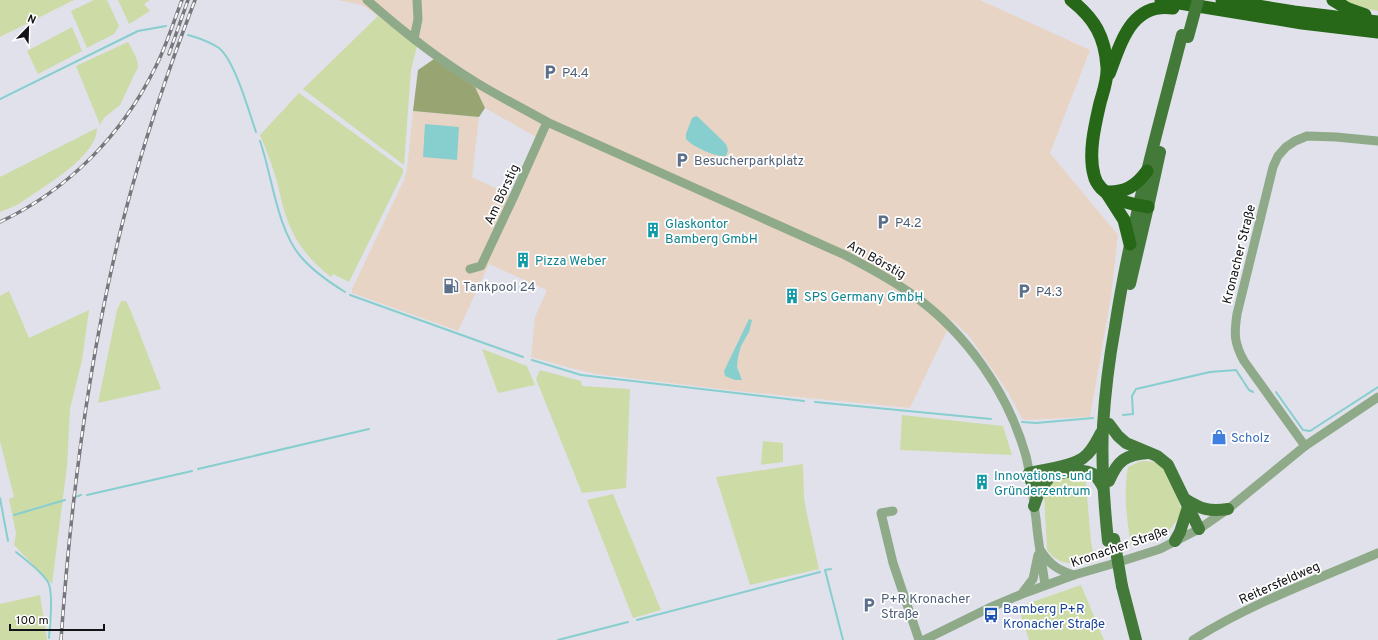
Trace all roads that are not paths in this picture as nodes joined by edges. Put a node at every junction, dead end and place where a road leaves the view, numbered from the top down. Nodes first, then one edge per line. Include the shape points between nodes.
1 (367, 0) edge
2 (417, 0) edge
3 (1072, 0) edge
4 (1161, 0) edge
5 (1192, 0) edge
6 (1222, 0) edge
7 (1333, 0) edge
8 (1200, 4) edge
9 (1378, 19) edge
10 (1378, 22) edge
11 (1378, 32) edge
12 (1185, 36) junction
13 (414, 39) junction
14 (1104, 87) junction
15 (547, 122) junction
16 (1378, 141) edge
17 (1147, 170) junction
18 (1106, 192) junction
19 (1143, 206) junction
20 (1130, 244) junction
21 (470, 269) dead end
22 (1378, 397) edge
23 (1106, 426) junction
24 (1305, 446) junction
25 (1149, 453) junction
26 (1030, 477) junction
27 (1050, 477) junction
28 (1106, 484) junction
29 (1187, 503) junction
30 (1034, 506) junction
31 (1228, 509) junction
32 (893, 511) dead end
33 (1199, 528) junction
34 (1175, 541) junction
35 (1040, 548) junction
36 (1378, 553) edge
37 (1074, 575) junction
38 (1045, 585) junction
39 (1119, 586) junction
40 (1022, 594) junction
41 (919, 640) edge
42 (924, 640) edge
43 (1129, 640) edge
44 (1136, 640) edge
45 (1193, 640) edge

1 - 13 street, Am Börstig
2 - 13 street via 418,19
3 - 14 highway via 1088,14 1097,27 1104,46 1108,69
4 - 8 highway
5 - 12 main road
6 - 10 highway
7 - 9 highway via 1348,9
8 - 11 highway via 1302,23
8 - 12 main road, bridge
8 - 14 highway via 1183,9 1154,8 1142,14 1126,33
12 - 17 main road
12 - 19 main road via 1173,95
13 - 15 street, Am Börstig via 477,83
14 - 18 highway via 1091,162 1097,183
15 - 21 street, Am Börstig via 481,266
15 - 26 street, Am Börstig via 834,250 913,295 948,325 976,356 990,377 1016,428
16 - 24 street, Kronacher Straße via 1307,136 1295,140 1278,156 1273,167 1240,301 1235,334 1238,350
17 - 18 highway via 1140,180 1128,189
17 - 19 main road
18 - 19 highway via 1119,200
18 - 20 highway via 1124,220
19 - 20 main road
19 - 23 main road via 1114,366
20 - 23 main road via 1108,366
22 - 24 street, Kronacher Straße
23 - 25 main road via 1126,443
23 - 26 main road via 1083,459
23 - 28 main road
24 - 31 street, Kronacher Straße
25 - 28 main road via 1138,453 1122,460
25 - 29 main road via 1168,465
26 - 27 main road
26 - 30 street, Am Börstig
27 - 28 main road via 1083,471 1094,474
27 - 30 main road via 1040,490
28 - 39 main road via 1111,540
29 - 31 main road via 1206,510
29 - 33 main road
29 - 34 main road via 1180,532
30 - 35 street, Am Börstig
31 - 33 street, Kronacher Straße
32 - 41 street via 881,513 893,563
33 - 34 street, Kronacher Straße
34 - 37 street, Kronacher Straße via 1160,549
35 - 37 street via 1051,565
35 - 38 street, Am Börstig
35 - 40 street via 1033,579
36 - 45 street, Reitersfeldweg via 1273,598
37 - 38 street, Kronacher Straße
38 - 40 street, Kronacher Straße
39 - 43 main road
39 - 44 main road
40 - 42 street, Kronacher Straße

